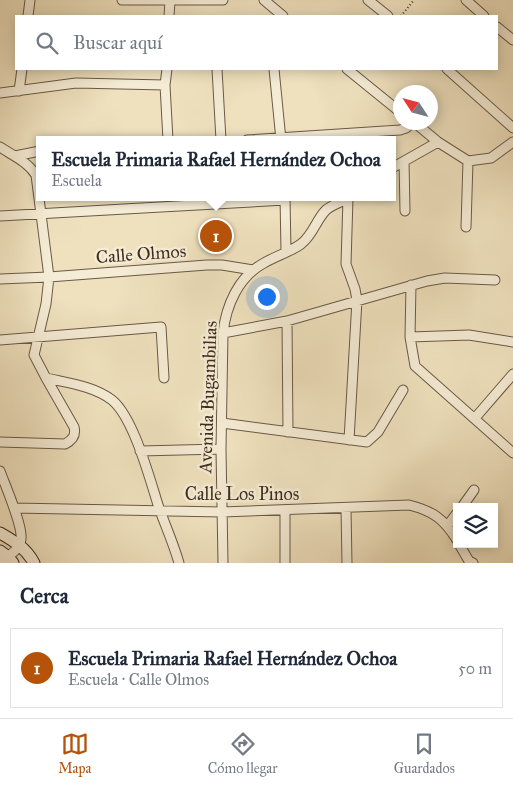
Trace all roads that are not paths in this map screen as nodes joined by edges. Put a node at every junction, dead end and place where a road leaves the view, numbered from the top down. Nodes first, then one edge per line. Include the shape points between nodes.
1 (30, 0) edge
2 (122, 0) edge
3 (223, 0) edge
4 (264, 0) edge
5 (368, 0) edge
6 (466, 0) edge
7 (170, 1) junction
8 (28, 15) edge
9 (169, 15) edge
10 (282, 15) edge
11 (387, 15) edge
12 (483, 15) edge
13 (498, 28) edge
14 (513, 40) edge
15 (22, 70) edge
16 (167, 70) edge
17 (217, 70) edge
18 (274, 70) edge
19 (348, 70) edge
20 (448, 70) edge
21 (165, 85) junction
22 (20, 91) junction
23 (0, 93) edge
24 (393, 106) edge
25 (513, 128) edge
26 (400, 130) edge
27 (423, 130) edge
28 (168, 136) edge
29 (222, 136) edge
30 (280, 136) edge
31 (320, 136) edge
32 (438, 142) junction
33 (513, 142) edge
34 (0, 147) edge
35 (36, 152) edge
36 (15, 156) junction
37 (404, 161) junction
38 (468, 161) junction
39 (396, 166) edge
40 (36, 175) edge
41 (39, 201) edge
42 (239, 201) edge
43 (285, 201) edge
44 (343, 201) edge
45 (349, 201) edge
46 (404, 211) dead end
47 (41, 214) junction
48 (0, 216) edge
49 (466, 227) dead end
50 (286, 252) junction
51 (253, 270) junction
52 (49, 277) junction
53 (0, 279) edge
54 (495, 280) dead end
55 (410, 285) junction
56 (357, 300) junction
57 (287, 321) junction
58 (223, 333) junction
59 (410, 337) junction
60 (37, 338) junction
61 (0, 340) edge
62 (513, 342) edge
63 (513, 374) edge
64 (46, 378) junction
65 (164, 378) dead end
66 (403, 390) dead end
67 (475, 418) junction
68 (222, 423) junction
69 (288, 432) junction
70 (349, 440) junction
71 (0, 442) edge
72 (221, 449) junction
73 (140, 451) junction
74 (513, 453) edge
75 (0, 471) edge
76 (474, 490) dead end
77 (465, 503) edge
78 (14, 508) junction
79 (346, 508) junction
80 (160, 510) junction
81 (285, 511) junction
82 (222, 512) junction
83 (453, 518) edge
84 (448, 525) junction
85 (0, 533) edge
86 (453, 533) edge
87 (19, 544) junction
88 (461, 548) edge
89 (5, 558) edge
90 (34, 563) edge
91 (179, 563) edge
92 (223, 563) edge
93 (285, 563) edge
94 (347, 563) edge
95 (473, 563) edge

1 - 8 street
2 - 7 street
3 - 7 street
4 - 10 street
5 - 11 street
6 - 12 street
7 - 9 street
13 - 14 street
15 - 22 street
16 - 21 street
17 - 29 street
18 - 30 street
19 - 24 street
20 - 25 street
21 - 22 street via 76,83
21 - 28 street
22 - 23 street
26 - 31 street
27 - 32 street
32 - 37 street
32 - 38 street
33 - 38 street via 491,158
34 - 36 street
35 - 36 street
36 - 40 street
37 - 39 street
37 - 46 street
38 - 49 street
41 - 47 street
42 - 47 street
43 - 50 street
44 - 50 street via 326,210 302,244
45 - 56 street via 346,264
47 - 48 street
47 - 52 street
50 - 51 street
51 - 52 street, Calle Olmos via 207,265
51 - 58 street, Avenida Bugambilias via 229,304
52 - 53 street, Calle Olmos
52 - 60 street
54 - 55 street via 445,278
55 - 56 street
55 - 59 street
56 - 57 street
56 - 70 street
57 - 58 street
57 - 69 street
58 - 68 street, Avenida Bugambilias
59 - 62 street via 469,335
59 - 67 street via 415,366
60 - 61 street
60 - 64 street via 34,354
60 - 65 street via 161,327
63 - 67 street
64 - 71 street via 74,427 73,438 65,444
64 - 73 street via 88,388 111,399 126,417
66 - 70 street via 378,432 367,442
67 - 74 street
68 - 69 street
68 - 72 street, Avenida Bugambilias
69 - 70 street
72 - 73 street
72 - 82 street, Avenida Bugambilias
73 - 80 street
75 - 78 street
76 - 77 street
78 - 80 street, Calle Los Pinos
78 - 87 street via 21,533
79 - 81 street, Calle Los Pinos
79 - 84 street, Calle Los Pinos via 409,505 422,508
79 - 94 street
80 - 82 street, Calle Los Pinos
80 - 91 street
81 - 82 street, Calle Los Pinos
81 - 93 street
82 - 92 street, Avenida Bugambilias
83 - 84 street
84 - 86 street, Calle Los Pinos
85 - 87 main road
87 - 89 street
87 - 90 main road
88 - 95 street

